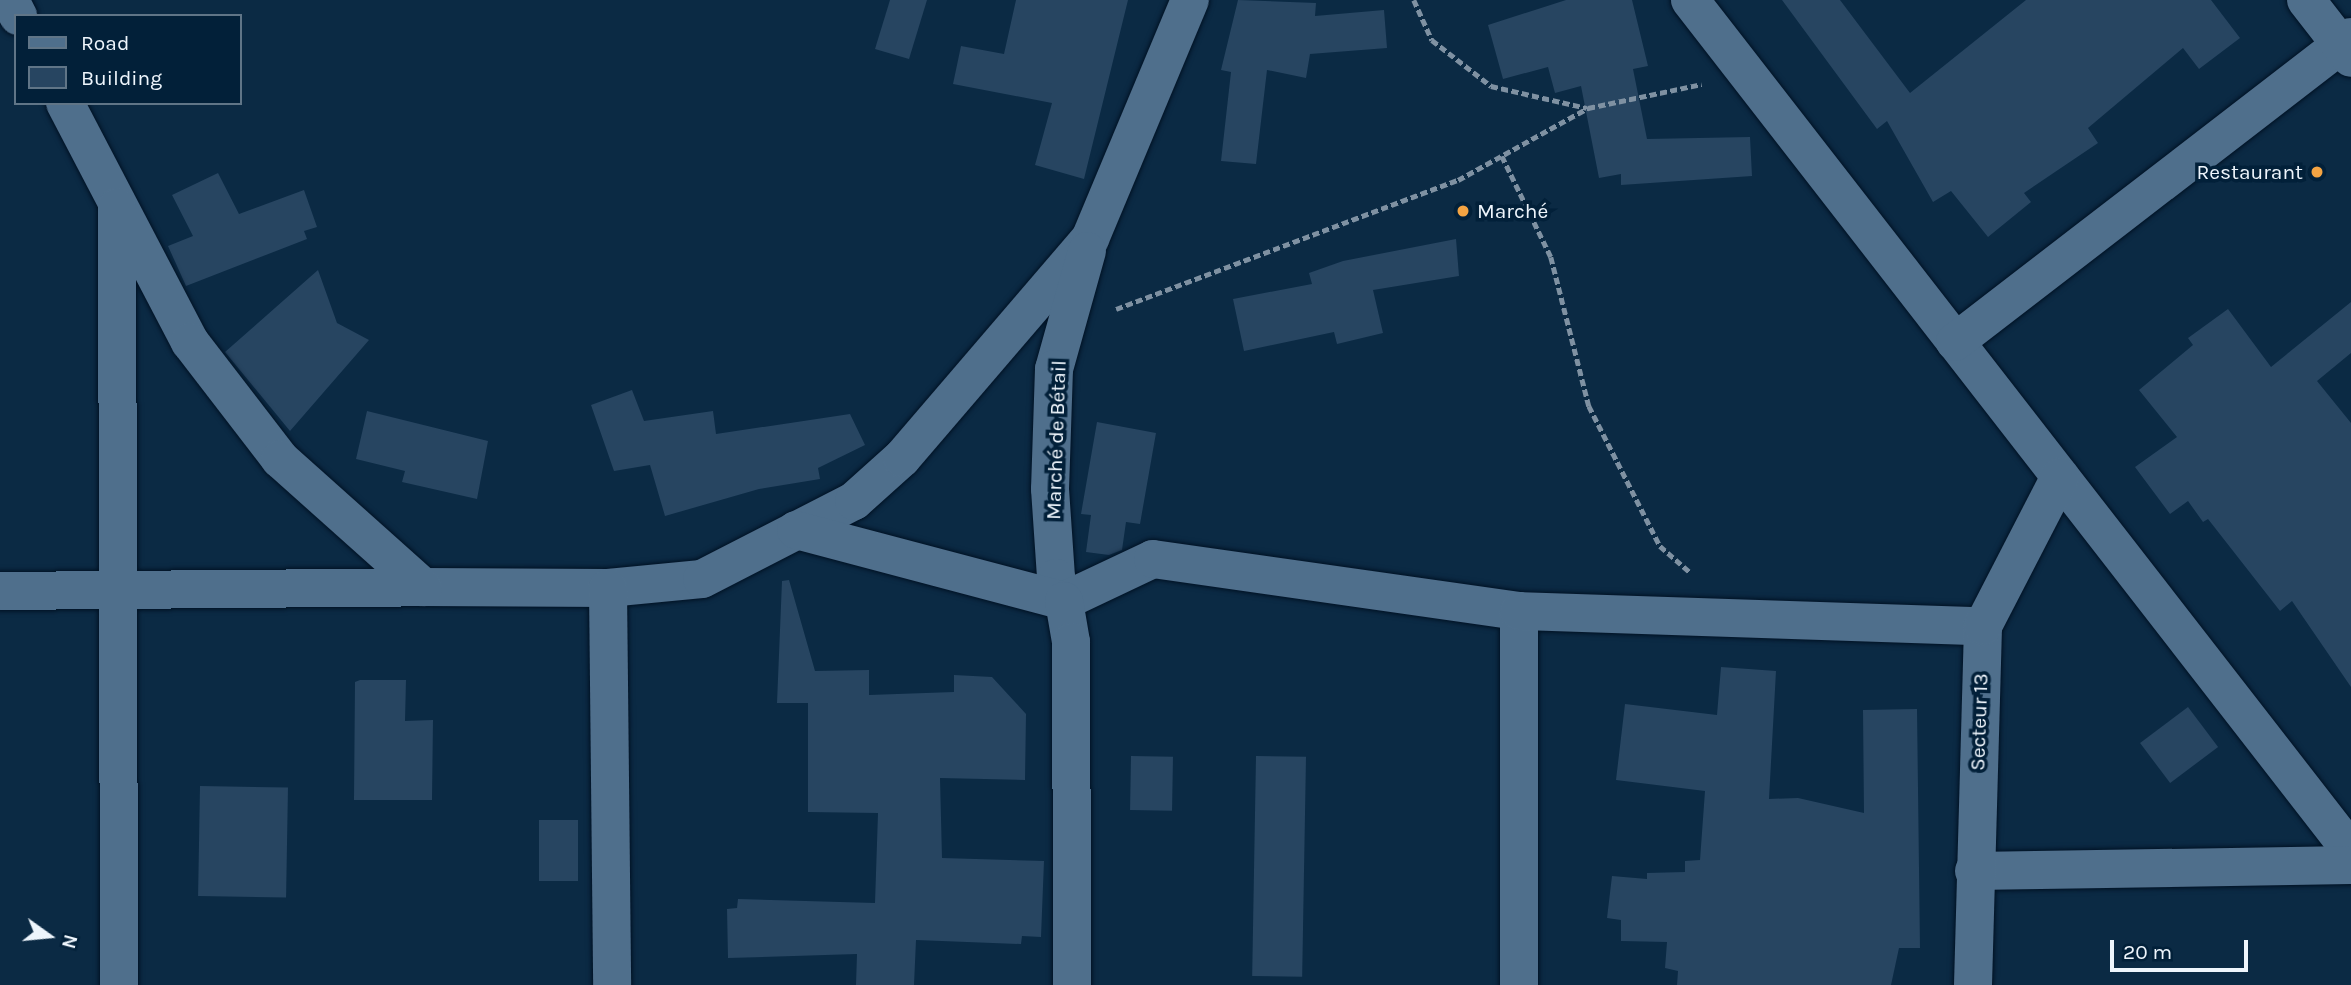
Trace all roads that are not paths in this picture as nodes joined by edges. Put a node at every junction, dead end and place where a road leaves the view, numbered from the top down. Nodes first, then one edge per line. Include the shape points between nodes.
1 (1190, 0) edge
2 (1690, 0) edge
3 (2306, 0) edge
4 (2347, 47) edge
5 (66, 105) edge
6 (117, 202) junction
7 (1090, 239) junction
8 (1955, 342) junction
9 (2060, 477) junction
10 (796, 530) junction
11 (423, 587) junction
12 (608, 588) junction
13 (0, 591) edge
14 (118, 592) junction
15 (1064, 601) junction
16 (1519, 611) junction
17 (1983, 626) junction
18 (2351, 851) edge
19 (2351, 865) edge
20 (1974, 871) junction
21 (118, 985) edge
22 (612, 985) edge
23 (1072, 985) edge
24 (1519, 985) edge
25 (1973, 985) edge

1 - 7 street
2 - 8 street
3 - 4 street
4 - 8 street
5 - 6 street
6 - 11 street via 190,342 280,459
6 - 14 street
7 - 10 street via 902,458 854,501
7 - 15 street, Marché de Bétail via 1054,369 1050,489 1056,578
8 - 9 street
9 - 17 street, Secteur 13
9 - 18 street
10 - 12 street via 702,579
10 - 15 street
11 - 12 street
11 - 14 street
12 - 22 street
13 - 14 street
14 - 21 street
15 - 16 street via 1153,559
15 - 23 street, Marché de Bétail via 1072,642
16 - 17 street
16 - 24 street
17 - 20 street, Secteur 13
19 - 20 street
20 - 25 street, Secteur 13

